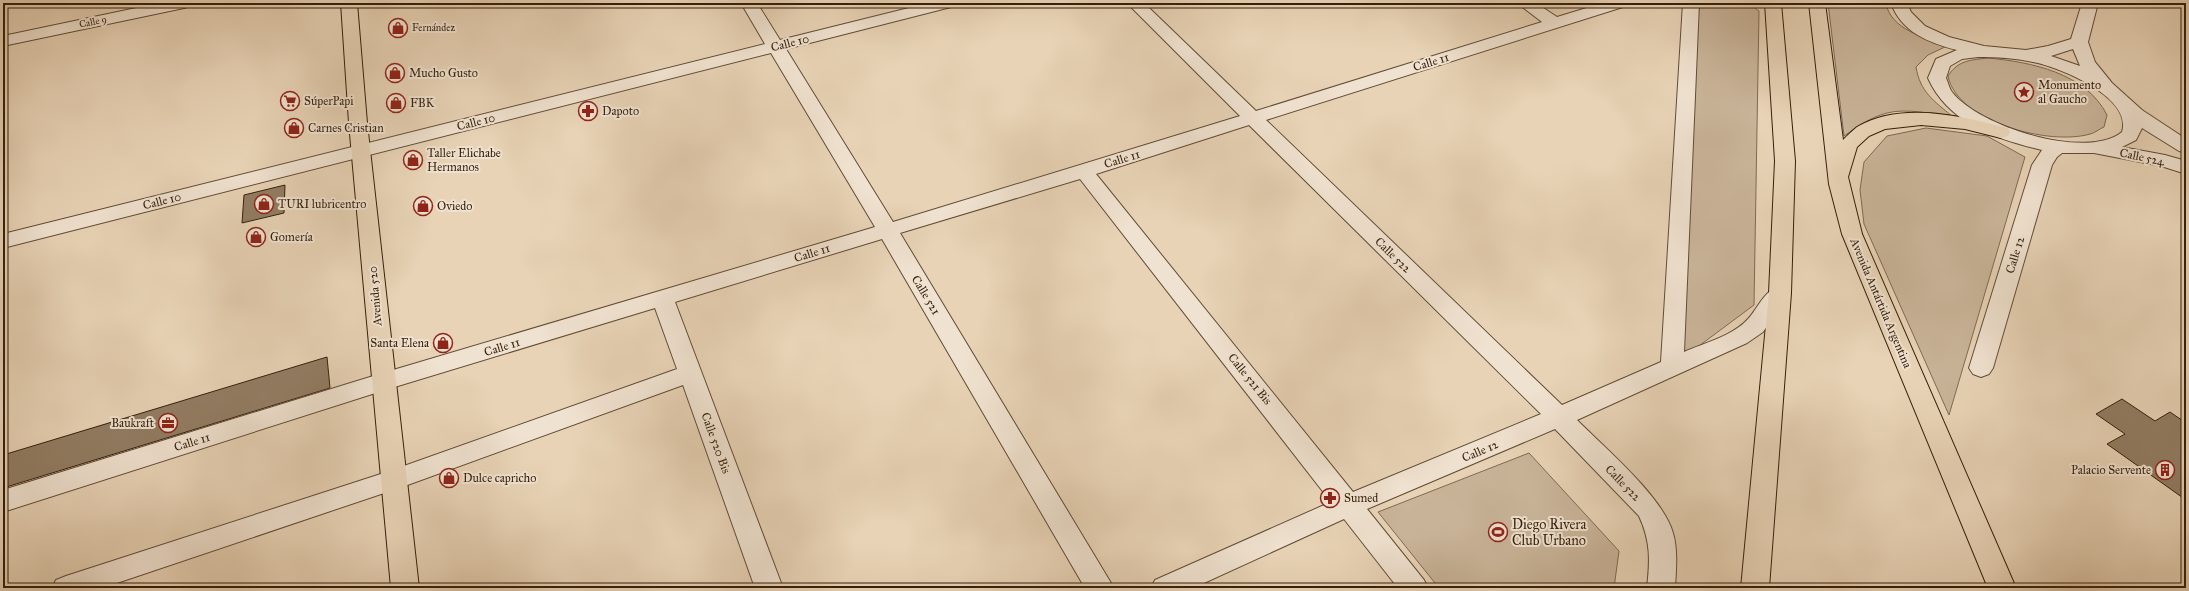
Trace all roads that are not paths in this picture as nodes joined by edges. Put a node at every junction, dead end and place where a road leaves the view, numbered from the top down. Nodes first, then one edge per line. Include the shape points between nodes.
1 (184, 3) edge
2 (349, 3) edge
3 (749, 3) edge
4 (949, 3) edge
5 (1135, 3) edge
6 (1526, 3) edge
7 (1620, 3) edge
8 (1691, 3) edge
9 (1817, 3) edge
10 (1899, 3) edge
11 (2090, 3) edge
12 (1770, 5) edge
13 (145, 7) edge
14 (1556, 24) junction
15 (3, 41) edge
16 (2079, 42) junction
17 (774, 46) junction
18 (1986, 50) junction
19 (2025, 55) junction
20 (2108, 89) junction
21 (2125, 105) junction
22 (1252, 118) junction
23 (2001, 132) junction
24 (2182, 141) edge
25 (2058, 147) junction
26 (2098, 148) junction
27 (362, 150) junction
28 (2186, 168) edge
29 (1084, 171) junction
30 (1839, 184) junction
31 (887, 229) junction
32 (3, 241) edge
33 (1780, 293) junction
34 (663, 299) junction
35 (1672, 366) junction
36 (1981, 368) dead end
37 (690, 373) junction
38 (383, 382) junction
39 (1559, 417) junction
40 (393, 480) junction
41 (3, 501) edge
42 (1350, 505) junction
43 (66, 588) edge
44 (405, 588) edge
45 (769, 588) edge
46 (1100, 588) edge
47 (1165, 588) edge
48 (1414, 588) edge
49 (1661, 588) edge
50 (1755, 588) edge
51 (2002, 588) edge

1 - 13 street, Calle 9
2 - 27 main road, Avenida 520
3 - 17 street, Calle 521
4 - 17 street, Calle 10
5 - 22 street, Calle 522
6 - 14 street
7 - 14 street, Calle 11
8 - 35 street
9 - 30 main road, Avenida Antártida Argentina
10 - 18 street via 1906,19 1918,28 1958,45
11 - 16 street
12 - 33 main road via 1785,161
13 - 15 street, Calle 9
14 - 22 street, Calle 11
16 - 19 street
16 - 20 street via 2087,63
17 - 27 street, Calle 10
17 - 31 street, Calle 521
18 - 19 street
18 - 23 street via 1959,54 1942,63 1937,78 1946,96 1968,115
19 - 20 street via 2055,63
20 - 21 street, Calle 524
21 - 24 street, Calle 524
21 - 26 street via 2133,125 2132,133 2124,140
22 - 29 street, Calle 11
22 - 39 street, Calle 522
23 - 25 street via 2030,142
23 - 30 main road via 1955,122 1906,119 1888,122 1868,130 1850,144 1843,160
25 - 26 street
25 - 36 street, Calle 12 via 2042,165
26 - 28 street, Calle 524
27 - 32 street, Calle 10
27 - 38 main road, Avenida 520
29 - 31 street, Calle 11
29 - 42 street, Calle 521 Bis
30 - 51 main road, Avenida Antártida Argentina via 1852,234
31 - 34 street, Calle 11
31 - 46 street, Calle 521
33 - 35 street, Calle 12 via 1755,326 1739,336
33 - 50 main road
34 - 37 street, Calle 520 Bis
34 - 38 street, Calle 11
35 - 39 street, Calle 12
37 - 40 street
37 - 45 street, Calle 520 Bis
38 - 40 main road, Avenida 520
38 - 41 street, Calle 11
39 - 42 street, Calle 12
39 - 49 street, Calle 522 via 1648,509 1660,533 1663,564
40 - 43 street
40 - 44 main road, Avenida 520
42 - 47 street, Calle 12
42 - 48 street, Calle 521 Bis

